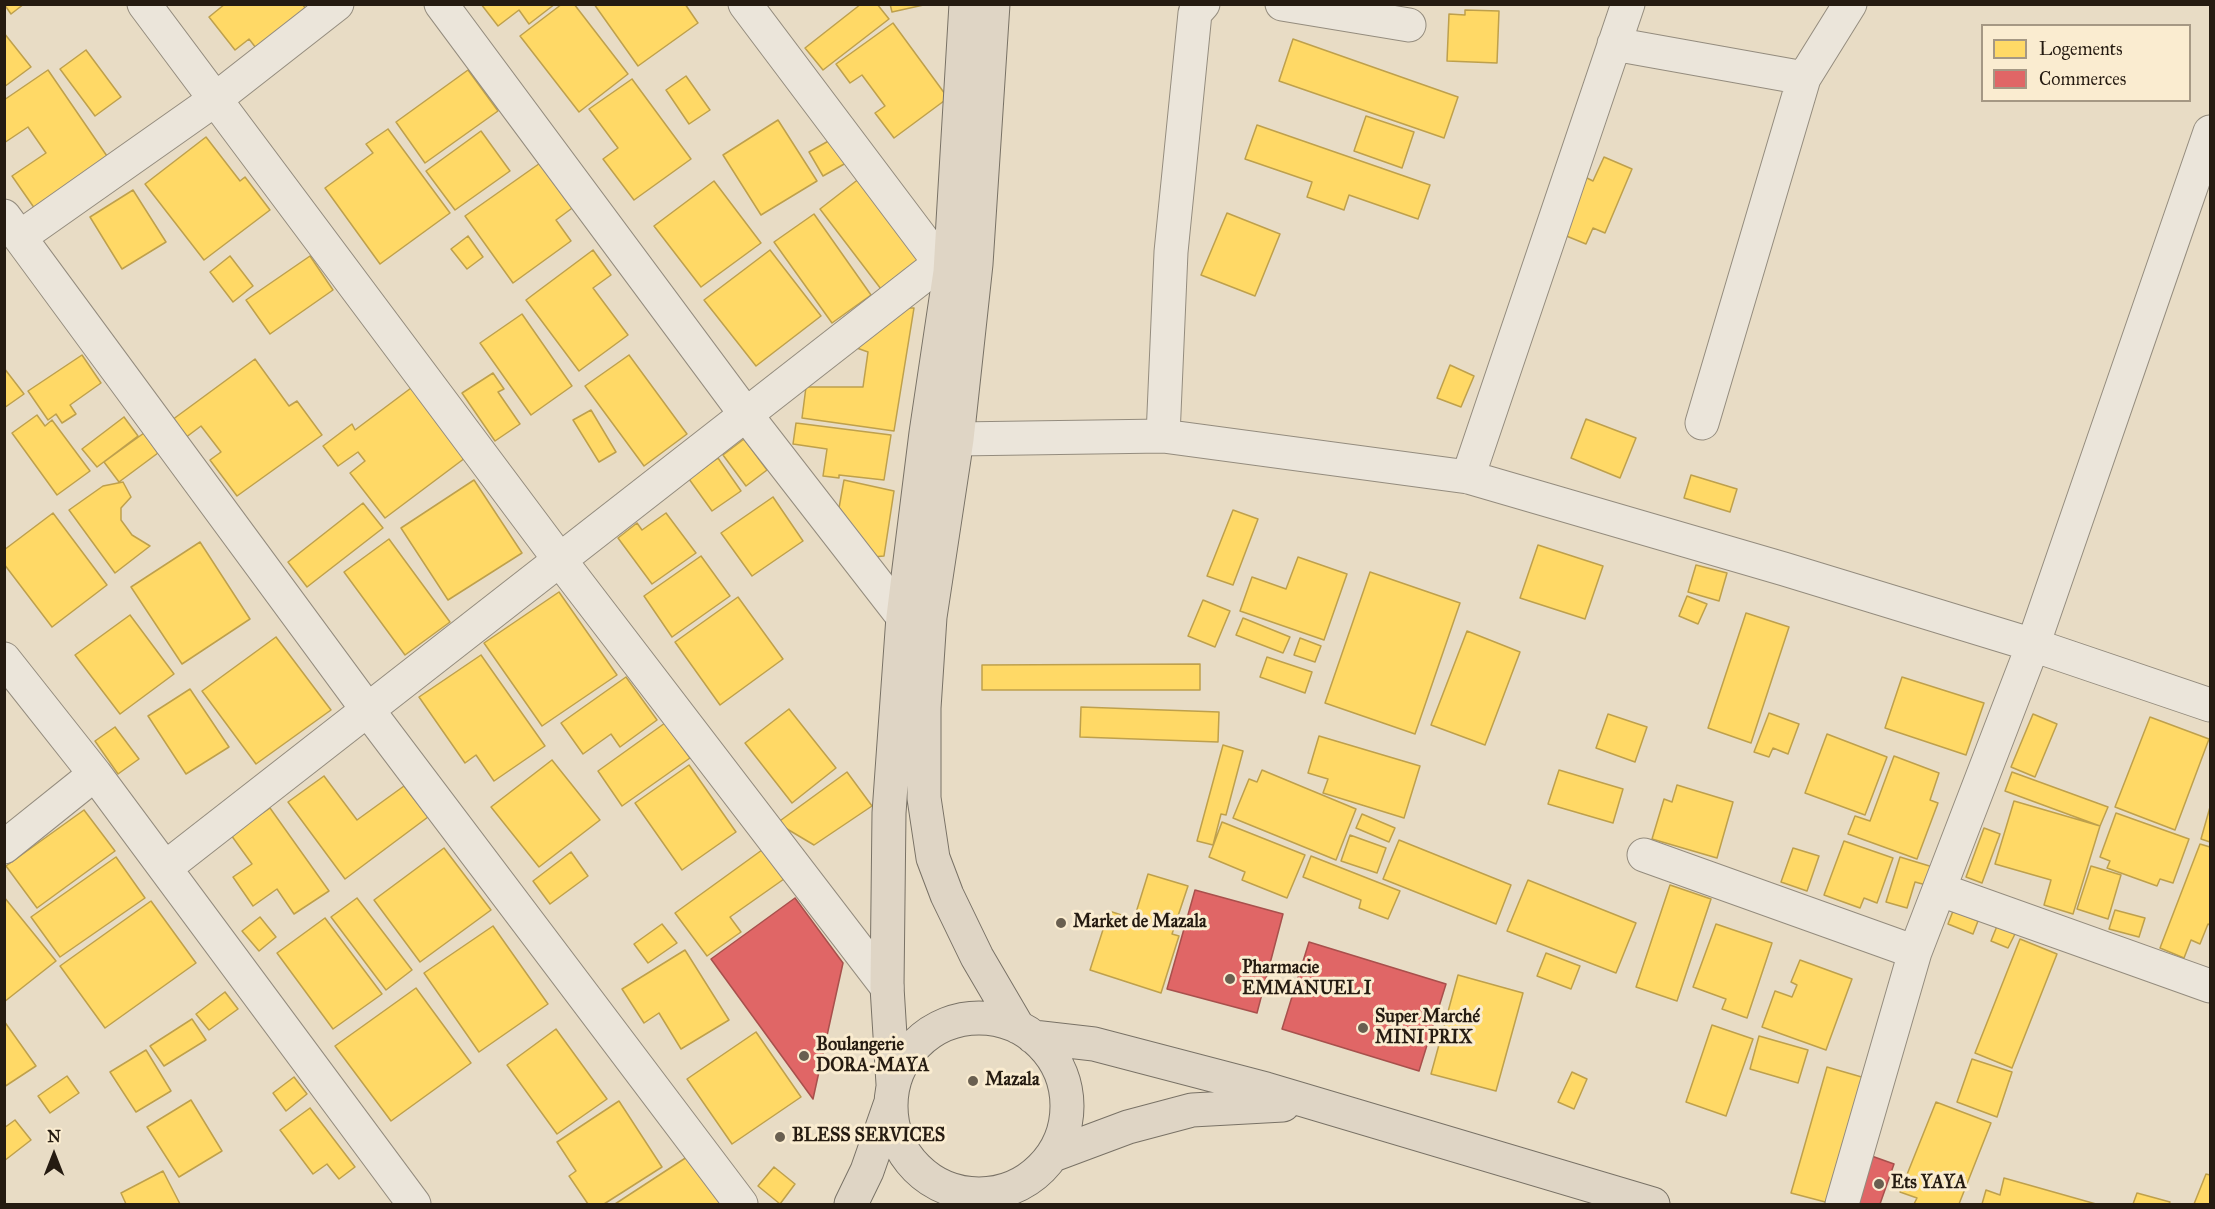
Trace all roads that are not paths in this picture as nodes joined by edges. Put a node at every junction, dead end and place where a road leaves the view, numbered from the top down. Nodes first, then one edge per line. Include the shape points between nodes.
1 (144, 4) edge
2 (337, 4) edge
3 (441, 4) edge
4 (745, 4) edge
5 (966, 4) edge
6 (993, 4) edge
7 (1203, 4) edge
8 (1282, 4) edge
9 (1628, 4) edge
10 (1850, 4) edge
11 (1409, 25) dead end
12 (1614, 44) junction
13 (1803, 78) junction
14 (213, 101) junction
15 (2211, 132) edge
16 (12, 226) edge
17 (945, 267) junction
18 (747, 416) junction
19 (1702, 423) dead end
20 (1163, 436) junction
21 (957, 439) junction
22 (1468, 477) junction
23 (559, 559) junction
24 (903, 617) junction
25 (2033, 645) junction
26 (4, 659) edge
27 (2211, 705) edge
28 (367, 709) junction
29 (96, 774) junction
30 (4, 847) edge
31 (1644, 855) dead end
32 (165, 868) junction
33 (1941, 890) junction
34 (1915, 952) junction
35 (2211, 986) edge
36 (887, 987) junction
37 (1026, 1032) junction
38 (892, 1093) junction
39 (1318, 1104) junction
40 (1053, 1155) junction
41 (1006, 1195) edge
42 (414, 1204) edge
43 (741, 1204) edge
44 (851, 1204) edge
45 (1653, 1204) edge
46 (1842, 1204) edge

1 - 14 street
2 - 14 street
3 - 18 street
4 - 17 street
5 - 17 main road
6 - 21 main road via 976,264
7 - 20 street via 1195,13 1171,252
8 - 11 street
9 - 12 street
10 - 13 street
12 - 13 street
12 - 22 street
13 - 19 street
14 - 16 street
14 - 23 street
15 - 25 street
16 - 28 street
17 - 18 street
17 - 24 main road
18 - 23 street
18 - 24 street
20 - 21 street
20 - 22 street
21 - 37 main road via 930,617 924,798 933,858 946,895 977,957
22 - 25 street
23 - 28 street
23 - 36 street
24 - 36 main road via 889,813
25 - 27 street
25 - 33 street
26 - 29 street
28 - 32 street
28 - 43 street
29 - 30 street
29 - 32 street
31 - 34 street
32 - 42 street
33 - 34 street
33 - 35 street
34 - 46 street
36 - 38 main road
37 - 38 main road via 988,1019 942,1026 912,1050
37 - 39 main road via 1094,1044
37 - 40 main road via 1047,1050 1064,1083 1067,1120
38 - 41 main road via 893,1128 903,1152 920,1172 934,1182 967,1193
38 - 44 main road via 867,1171
39 - 40 main road via 1192,1110 1128,1127
39 - 45 main road
40 - 41 main road via 1038,1173

